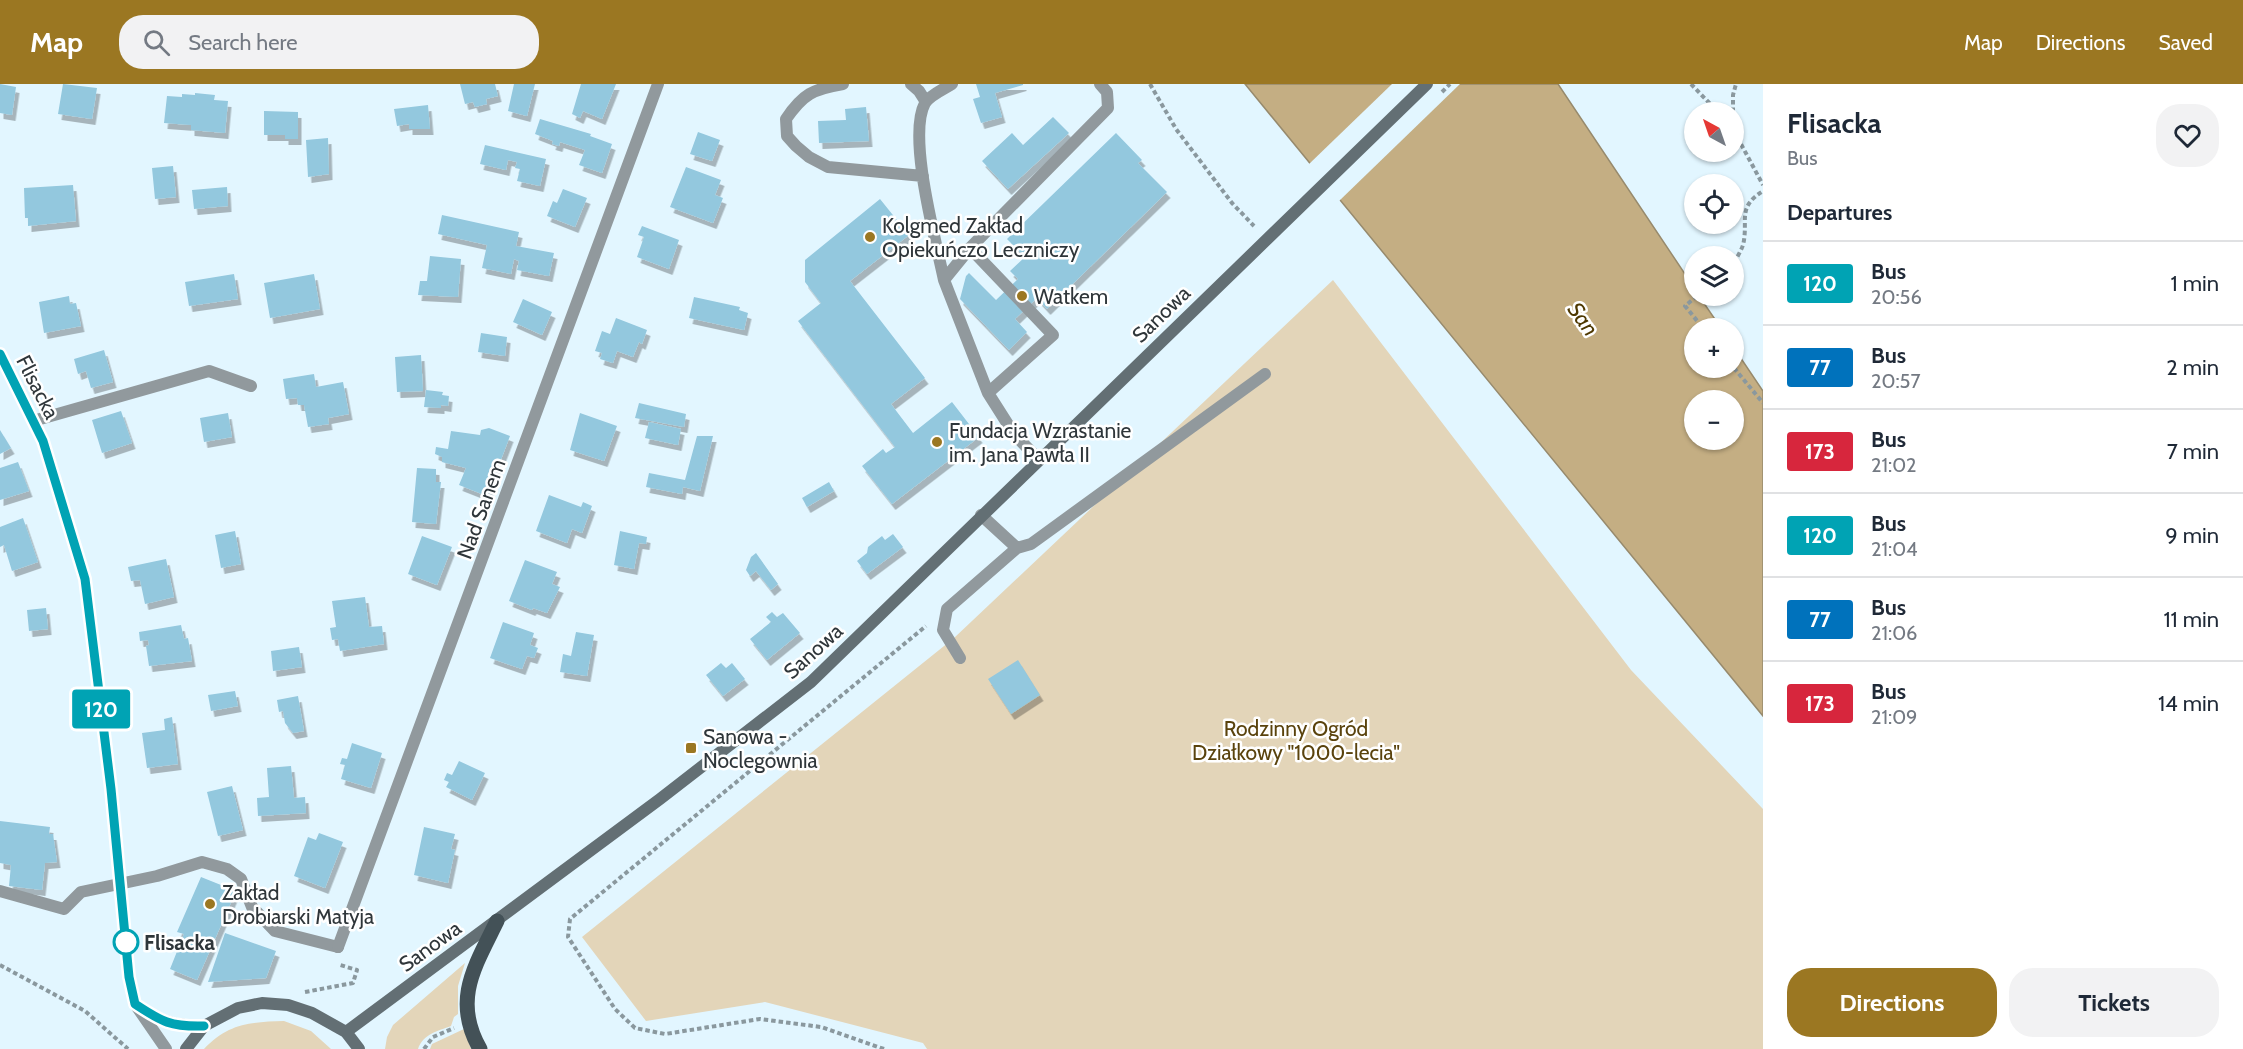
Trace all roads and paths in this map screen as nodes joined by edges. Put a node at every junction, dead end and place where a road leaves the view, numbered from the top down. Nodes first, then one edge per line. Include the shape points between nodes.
1 (658, 84) edge
2 (843, 84) edge
3 (911, 84) edge
4 (952, 84) edge
5 (1100, 84) edge
6 (1150, 84) edge
7 (1427, 84) edge
8 (1691, 84) edge
9 (1736, 84) edge
10 (926, 102) junction
11 (1708, 102) edge
12 (1733, 102) edge
13 (1744, 149) edge
14 (923, 176) junction
15 (1763, 185) edge
16 (1763, 191) edge
17 (1254, 227) dead end
18 (1743, 246) edge
19 (970, 248) junction
20 (944, 280) junction
21 (1685, 306) edge
22 (1695, 318) edge
23 (0, 354) edge
24 (1265, 374) dead end
25 (1742, 378) edge
26 (251, 386) dead end
27 (988, 393) junction
28 (1763, 404) edge
29 (33, 421) junction
30 (1039, 460) junction
31 (981, 515) junction
32 (1017, 548) junction
33 (948, 609) junction
34 (960, 658) dead end
35 (121, 884) junction
36 (0, 891) edge
37 (497, 921) junction
38 (336, 963) dead end
39 (0, 965) edge
40 (305, 992) dead end
41 (135, 1004) junction
42 (204, 1026) junction
43 (459, 1026) dead end
44 (346, 1032) junction
45 (128, 1049) edge
46 (165, 1049) edge
47 (186, 1049) edge
48 (359, 1049) edge
49 (424, 1049) edge
50 (480, 1049) edge
51 (885, 1049) edge

1 - 35 street, Nad Sanem via 338,947 275,931 252,907 241,879 227,868 202,862
2 - 14 street via 804,96 786,119 787,136 809,157 828,167
3 - 10 street
4 - 10 street
5 - 19 street via 1107,92 1108,108
6 - 17 path via 1176,129
7 - 30 main road, Sanowa
8 - 11 path
9 - 12 path
10 - 14 street via 919,126
13 - 15 path
14 - 20 street
16 - 18 path via 1745,209
19 - 20 street
19 - 27 street via 1053,335
20 - 27 street
21 - 22 path
23 - 29 street, Flisacka
24 - 32 street via 1032,544
25 - 28 path
26 - 29 street via 209,371
27 - 30 street via 1014,434
29 - 35 street, Flisacka via 43,441 85,579
30 - 31 main road, Sanowa
31 - 32 street
31 - 37 main road, Sanowa via 811,682
32 - 33 street
33 - 34 street via 943,630
33 - 51 path via 570,919 568,937 615,1009 635,1028 665,1034 760,1019 821,1027
35 - 36 street via 81,892 64,909
35 - 41 street, Flisacka
37 - 44 main road, Sanowa
37 - 50 main road via 471,974 465,1003
38 - 40 path via 357,970 353,983
39 - 45 path via 84,1011
41 - 42 street via 159,1020 180,1026
41 - 46 street, Flisacka
42 - 44 main road via 238,1008 262,1003 288,1005 312,1013
42 - 47 main road
43 - 49 path via 433,1037
44 - 48 main road

